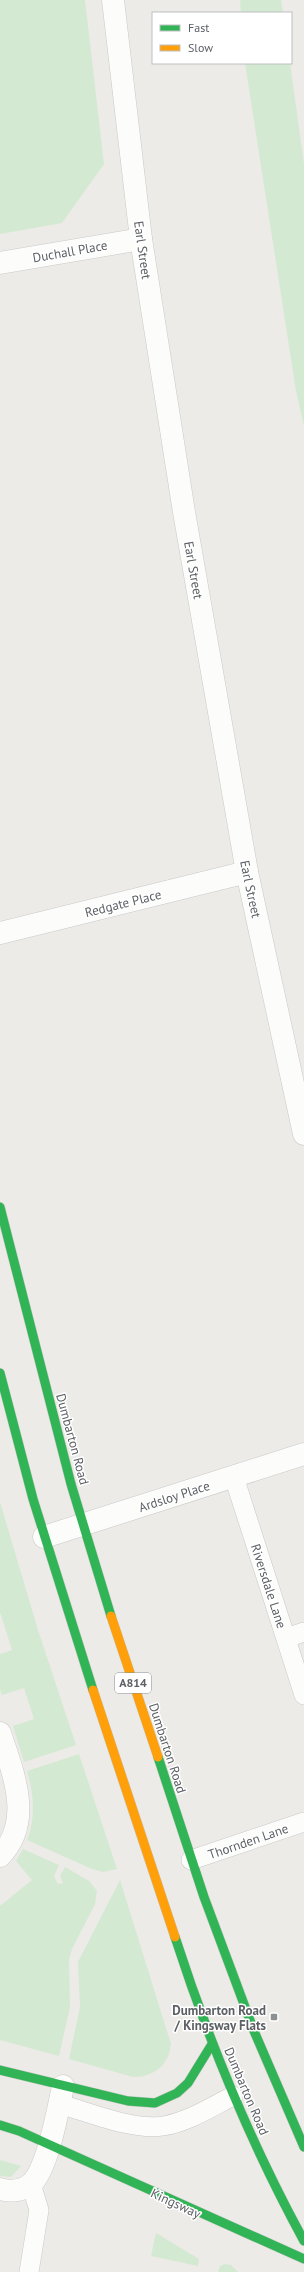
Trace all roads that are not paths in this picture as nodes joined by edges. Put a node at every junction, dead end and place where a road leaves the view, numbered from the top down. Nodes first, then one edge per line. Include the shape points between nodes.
1 (113, 0) edge
2 (141, 238) junction
3 (0, 263) edge
4 (247, 872) junction
5 (0, 933) edge
6 (304, 1134) edge
7 (0, 1207) edge
8 (0, 1373) edge
9 (304, 1454) edge
10 (234, 1477) junction
11 (83, 1525) junction
12 (44, 1537) junction
13 (304, 1632) edge
14 (286, 1638) junction
15 (304, 1694) edge
16 (0, 1733) edge
17 (304, 1822) edge
18 (0, 1856) edge
19 (191, 1860) junction
20 (212, 2044) junction
21 (0, 2070) edge
22 (61, 2095) junction
23 (233, 2096) junction
24 (0, 2124) edge
25 (49, 2145) junction
26 (304, 2147) edge
27 (31, 2184) junction
28 (0, 2189) edge
29 (304, 2241) edge
30 (304, 2259) edge
31 (29, 2272) edge

1 - 2 street, Earl Street
2 - 3 street, Duchall Place
2 - 4 street, Earl Street via 184,512
4 - 5 street, Redgate Place
4 - 6 street, Earl Street
7 - 11 main road, Dumbarton Road / A814
8 - 12 main road, Dumbarton Road
9 - 10 street, Ardsloy Place
10 - 11 street, Ardsloy Place
10 - 14 lane, Riversdale Lane
11 - 12 street, Ardsloy Place
11 - 19 main road, Dumbarton Road / A814
12 - 20 main road, Dumbarton Road via 172,1934
13 - 14 lane
14 - 15 lane, Riversdale Lane
16 - 18 street via 16,1787 19,1808 16,1828
17 - 19 lane, Thornden Lane
19 - 26 main road, Dumbarton Road / A814 via 254,2031
20 - 22 main road via 188,2083 177,2093 155,2103
20 - 23 main road, Dumbarton Road
21 - 22 main road
22 - 23 lane via 127,2123 162,2126 186,2119
22 - 25 street
23 - 29 main road, Dumbarton Road via 277,2191
24 - 25 main road, Kingsway
25 - 27 street via 41,2169
25 - 30 main road, Kingsway
27 - 28 street via 13,2191
27 - 31 lane via 40,2210

